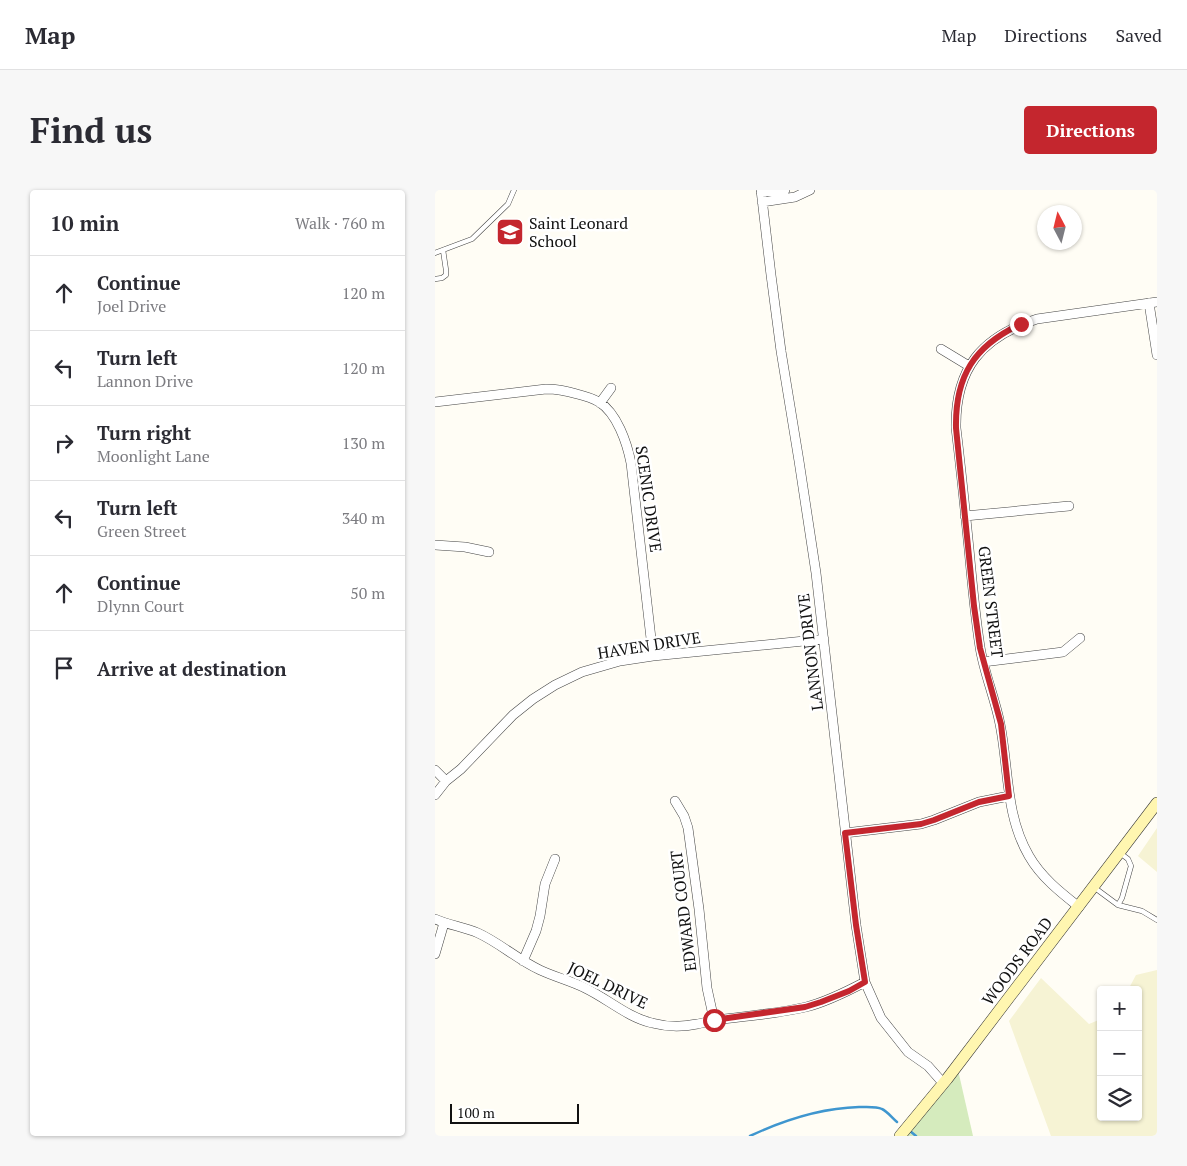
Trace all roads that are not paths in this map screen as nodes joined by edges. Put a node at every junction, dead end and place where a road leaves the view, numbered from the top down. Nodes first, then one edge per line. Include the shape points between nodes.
1 (514, 190) edge
2 (785, 190) edge
3 (808, 190) edge
4 (815, 190) edge
5 (761, 195) edge
6 (443, 250) junction
7 (435, 254) edge
8 (435, 279) edge
9 (1153, 303) edge
10 (941, 349) dead end
11 (1157, 355) edge
12 (969, 366) junction
13 (611, 388) dead end
14 (435, 402) edge
15 (600, 403) junction
16 (1069, 506) dead end
17 (965, 516) junction
18 (435, 545) edge
19 (489, 552) dead end
20 (1080, 638) dead end
21 (824, 639) junction
22 (653, 656) junction
23 (983, 662) junction
24 (435, 770) edge
25 (446, 781) junction
26 (435, 795) edge
27 (1009, 796) junction
28 (675, 801) dead end
29 (1157, 803) edge
30 (845, 833) junction
31 (1119, 853) junction
32 (555, 859) dead end
33 (1094, 887) junction
34 (1118, 905) junction
35 (1079, 907) junction
36 (1157, 920) edge
37 (439, 921) edge
38 (435, 954) edge
39 (523, 961) junction
40 (865, 982) junction
41 (714, 1020) junction
42 (943, 1082) junction
43 (900, 1136) edge

1 - 6 lane via 508,204 472,239
2 - 5 street
3 - 4 street
3 - 5 street via 795,197
5 - 21 street, LANNON DRIVE
6 - 7 lane
6 - 8 lane via 446,275
9 - 11 street
9 - 12 street via 1021,324 994,340
10 - 12 street
12 - 17 street, GREEN STREET via 960,387 956,413
13 - 15 street
14 - 15 street, SCENIC DRIVE via 556,389 587,396
15 - 22 street, SCENIC DRIVE via 614,418 625,440 631,463
16 - 17 street
17 - 23 street, GREEN STREET
18 - 19 street
20 - 23 street via 1063,652
21 - 22 street, HAVEN DRIVE
21 - 30 street, LANNON DRIVE
22 - 25 street, HAVEN DRIVE via 594,668 555,685 513,715
23 - 27 street, GREEN STREET via 1001,724
24 - 25 street
25 - 26 street, HAVEN DRIVE
27 - 30 street via 979,802 921,824
27 - 35 street, GREEN STREET via 1016,827 1029,856 1046,879
28 - 41 street, EDWARD COURT via 688,828 707,988
29 - 31 street, WOODS ROAD
30 - 40 street, LANNON DRIVE
31 - 33 street, WOODS ROAD
31 - 34 lane via 1131,866
32 - 39 street via 545,884 536,931
33 - 34 lane
33 - 35 street, WOODS ROAD
34 - 36 lane via 1142,911
35 - 42 street, WOODS ROAD
37 - 38 street
37 - 39 street, JOEL DRIVE via 478,933
39 - 41 street, JOEL DRIVE via 587,989 628,1014 651,1023 675,1026
40 - 41 street, JOEL DRIVE via 805,1007
40 - 42 street, LANNON DRIVE via 881,1018 909,1052
42 - 43 street, WOODS ROAD

